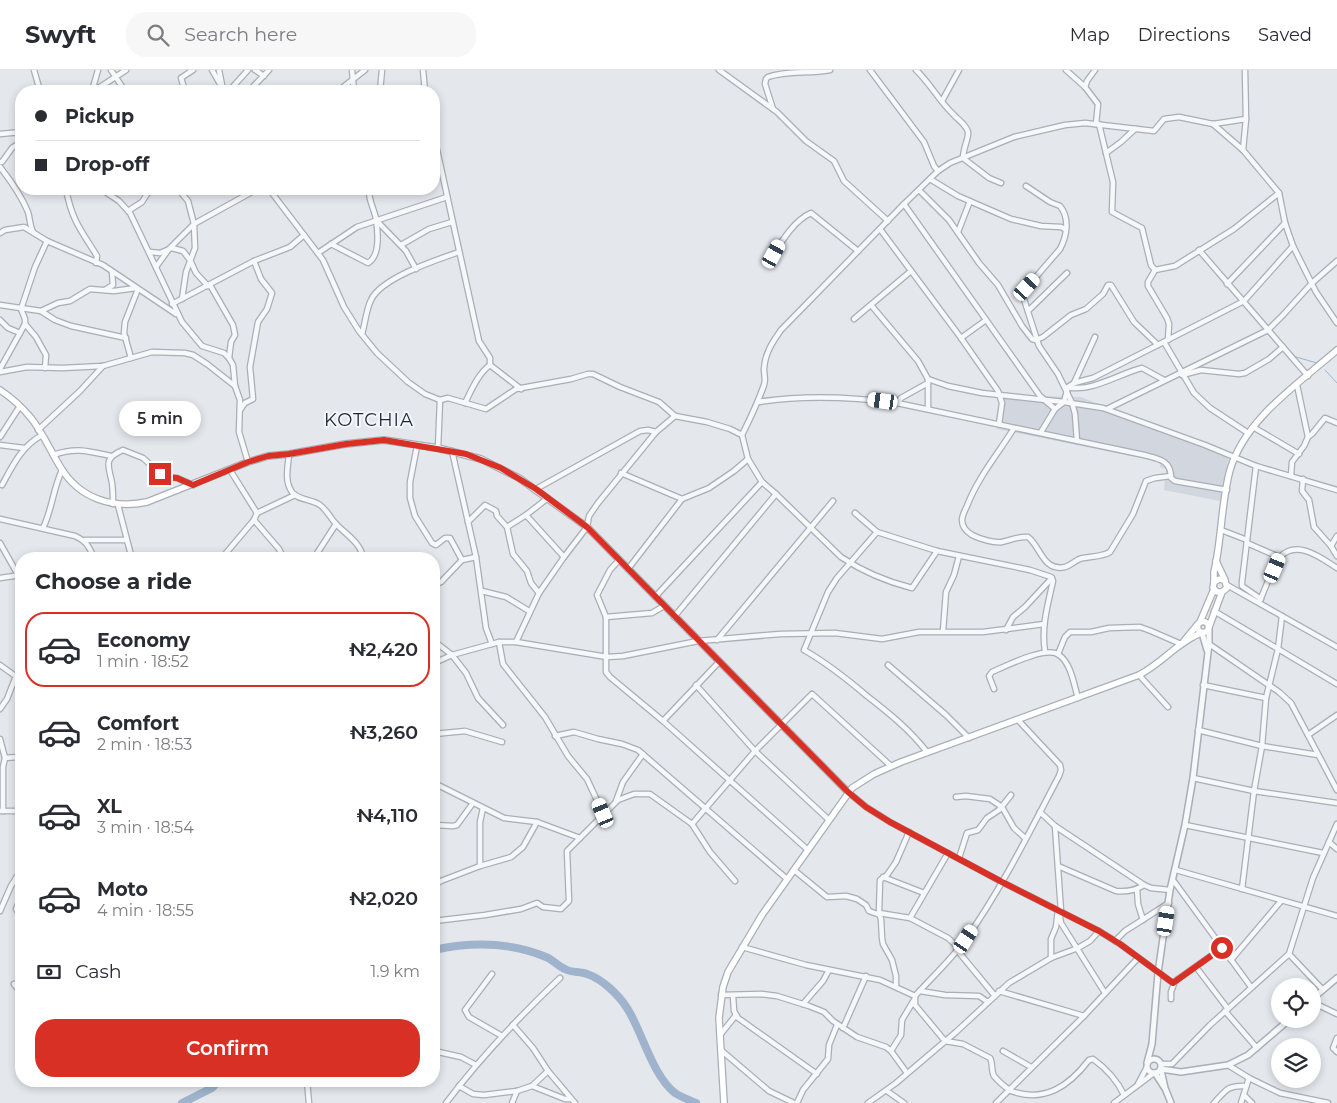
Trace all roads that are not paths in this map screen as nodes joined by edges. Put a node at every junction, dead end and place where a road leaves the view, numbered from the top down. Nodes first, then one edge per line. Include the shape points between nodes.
1 (34, 70) edge
2 (98, 70) edge
3 (112, 70) edge
4 (126, 70) edge
5 (193, 70) edge
6 (212, 70) edge
7 (219, 70) edge
8 (248, 70) edge
9 (255, 70) edge
10 (269, 70) edge
11 (352, 70) edge
12 (365, 70) edge
13 (382, 70) edge
14 (423, 70) edge
15 (719, 70) edge
16 (830, 70) edge
17 (870, 70) edge
18 (916, 70) edge
19 (959, 70) edge
20 (1066, 70) edge
21 (1095, 70) edge
22 (1245, 70) edge
23 (116, 76) junction
24 (264, 76) junction
25 (353, 79) junction
26 (38, 85) edge
27 (94, 85) edge
28 (106, 85) edge
29 (121, 85) edge
30 (183, 85) edge
31 (220, 85) edge
32 (222, 85) edge
33 (234, 85) edge
34 (255, 85) edge
35 (346, 85) edge
36 (354, 85) edge
37 (381, 85) edge
38 (425, 85) edge
39 (1085, 87) junction
40 (942, 101) junction
41 (773, 109) junction
42 (1246, 119) junction
43 (1097, 124) junction
44 (1213, 124) junction
45 (1135, 129) junction
46 (15, 133) edge
47 (0, 134) edge
48 (15, 146) edge
49 (1243, 150) junction
50 (1106, 153) junction
51 (963, 158) junction
52 (0, 162) edge
53 (0, 167) edge
54 (440, 168) edge
55 (938, 171) junction
56 (930, 179) junction
57 (1001, 183) dead end
58 (1026, 186) dead end
59 (15, 187) edge
60 (919, 190) junction
61 (1279, 193) junction
62 (21, 195) edge
63 (68, 195) edge
64 (110, 195) edge
65 (146, 195) edge
66 (183, 195) edge
67 (246, 195) edge
68 (274, 195) edge
69 (368, 195) edge
70 (447, 197) junction
71 (970, 201) junction
72 (904, 204) junction
73 (128, 211) junction
74 (376, 220) junction
75 (888, 221) junction
76 (452, 222) junction
77 (1285, 223) junction
78 (194, 224) junction
79 (880, 229) junction
80 (1065, 229) junction
81 (958, 232) junction
82 (0, 233) edge
83 (34, 233) junction
84 (304, 235) junction
85 (47, 241) junction
86 (331, 244) junction
87 (401, 245) junction
88 (1293, 246) junction
89 (169, 249) junction
90 (1199, 250) junction
91 (858, 251) junction
92 (150, 252) junction
93 (459, 252) junction
94 (318, 253) junction
95 (774, 254) dead end
96 (190, 260) junction
97 (254, 261) junction
98 (1337, 261) edge
99 (96, 263) junction
100 (156, 267) junction
101 (416, 268) junction
102 (1155, 270) junction
103 (911, 271) junction
104 (112, 272) junction
105 (1067, 273) dead end
106 (1312, 283) junction
107 (1228, 284) junction
108 (209, 285) junction
109 (137, 289) junction
110 (101, 290) junction
111 (182, 299) junction
112 (1244, 301) junction
113 (172, 304) junction
114 (0, 305) edge
115 (871, 305) junction
116 (10, 307) junction
117 (21, 309) junction
118 (0, 310) edge
119 (41, 311) junction
120 (1028, 311) junction
121 (177, 315) junction
122 (854, 319) dead end
123 (0, 320) edge
124 (986, 320) junction
125 (1337, 323) edge
126 (25, 324) junction
127 (1268, 330) junction
128 (20, 334) junction
129 (362, 334) junction
130 (1095, 337) dead end
131 (126, 338) junction
132 (962, 338) junction
133 (1036, 340) junction
134 (1166, 341) junction
135 (1158, 345) junction
136 (1284, 348) junction
137 (1337, 350) edge
138 (131, 358) junction
139 (229, 358) junction
140 (490, 365) junction
141 (103, 366) junction
142 (45, 368) junction
143 (0, 371) edge
144 (1181, 373) junction
145 (1308, 376) junction
146 (1164, 380) junction
147 (928, 381) junction
148 (1074, 383) junction
149 (1297, 385) junction
150 (235, 386) junction
151 (521, 389) junction
152 (1067, 389) junction
153 (0, 390) edge
154 (999, 395) junction
155 (440, 400) junction
156 (1044, 400) junction
157 (758, 402) junction
158 (1064, 402) junction
159 (465, 403) junction
160 (897, 403) junction
161 (1072, 404) junction
162 (20, 406) junction
163 (1055, 409) junction
164 (1107, 409) junction
165 (240, 410) junction
166 (928, 410) junction
167 (675, 416) junction
168 (1337, 423) edge
169 (1000, 424) junction
170 (1252, 427) junction
171 (1014, 428) junction
172 (40, 432) junction
173 (656, 432) junction
174 (1040, 432) junction
175 (1248, 433) junction
176 (742, 435) junction
177 (0, 437) edge
178 (1308, 437) junction
179 (1077, 441) junction
180 (0, 444) edge
181 (417, 446) junction
182 (24, 448) junction
183 (438, 448) junction
184 (452, 451) junction
185 (289, 454) junction
186 (1298, 454) junction
187 (53, 455) junction
188 (111, 456) junction
189 (1235, 457) junction
190 (748, 459) junction
191 (248, 462) junction
192 (1256, 466) junction
193 (62, 470) junction
194 (230, 470) junction
195 (621, 473) junction
196 (1171, 476) junction
197 (1291, 476) junction
198 (1303, 479) junction
199 (762, 482) junction
200 (2, 485) dead end
201 (193, 485) junction
202 (536, 489) junction
203 (1227, 490) junction
204 (1337, 490) edge
205 (776, 494) junction
206 (295, 496) junction
207 (548, 498) junction
208 (682, 499) junction
209 (833, 501) dead end
210 (116, 504) junction
211 (257, 513) junction
212 (855, 513) dead end
213 (526, 515) junction
214 (0, 519) edge
215 (254, 520) junction
216 (468, 522) junction
217 (336, 524) junction
218 (507, 527) junction
219 (587, 527) junction
220 (43, 528) junction
221 (810, 528) junction
222 (1221, 530) junction
223 (877, 532) junction
224 (1337, 536) edge
225 (85, 540) junction
226 (126, 540) junction
227 (1247, 542) junction
228 (0, 543) edge
229 (1331, 546) junction
230 (937, 551) junction
231 (92, 552) edge
232 (130, 552) edge
233 (227, 552) edge
234 (280, 552) edge
235 (318, 552) edge
236 (360, 552) edge
237 (959, 556) junction
238 (1337, 556) edge
239 (476, 557) junction
240 (564, 557) junction
241 (1279, 557) junction
242 (462, 560) junction
243 (620, 560) junction
244 (1216, 561) junction
245 (850, 564) junction
246 (15, 567) edge
247 (1337, 568) edge
248 (628, 569) junction
249 (15, 576) edge
250 (0, 578) edge
251 (1052, 578) junction
252 (440, 582) edge
253 (1214, 582) junction
254 (1226, 583) junction
255 (1214, 589) junction
256 (482, 591) junction
257 (1223, 592) junction
258 (1238, 592) junction
259 (539, 593) junction
260 (655, 597) junction
261 (1259, 601) junction
262 (664, 606) junction
263 (530, 611) junction
264 (1214, 611) junction
265 (1282, 616) junction
266 (606, 617) junction
267 (674, 617) junction
268 (1200, 623) junction
269 (1044, 624) junction
270 (1209, 628) junction
271 (1006, 630) junction
272 (943, 631) junction
273 (810, 633) junction
274 (1202, 633) junction
275 (717, 640) junction
276 (698, 641) junction
277 (499, 642) junction
278 (516, 642) junction
279 (1182, 642) junction
280 (492, 644) junction
281 (1209, 644) junction
282 (440, 646) edge
283 (1337, 647) edge
284 (1278, 649) junction
285 (1207, 651) junction
286 (1045, 652) junction
287 (1058, 654) junction
288 (452, 655) junction
289 (607, 657) junction
290 (440, 660) edge
291 (719, 662) junction
292 (0, 665) edge
293 (888, 665) dead end
294 (15, 675) edge
295 (1139, 675) junction
296 (15, 679) edge
297 (1337, 684) edge
298 (696, 685) junction
299 (1203, 685) junction
300 (1270, 686) junction
301 (994, 689) dead end
302 (1078, 698) junction
303 (1266, 698) junction
304 (1168, 707) dead end
305 (0, 709) edge
306 (1337, 715) edge
307 (663, 720) junction
308 (1018, 720) junction
309 (782, 724) junction
310 (503, 725) dead end
311 (1198, 730) junction
312 (440, 733) edge
313 (1308, 735) junction
314 (555, 736) junction
315 (968, 738) junction
316 (0, 739) edge
317 (502, 742) dead end
318 (1262, 746) junction
319 (755, 751) junction
320 (928, 752) junction
321 (643, 754) junction
322 (1318, 755) junction
323 (5, 758) junction
324 (15, 758) edge
325 (891, 766) junction
326 (1193, 778) junction
327 (728, 780) junction
328 (440, 786) edge
329 (1254, 790) junction
330 (1337, 790) edge
331 (848, 792) junction
332 (1010, 795) dead end
333 (956, 797) dead end
334 (616, 801) junction
335 (473, 803) junction
336 (1337, 804) edge
337 (1002, 807) junction
338 (482, 808) junction
339 (705, 808) junction
340 (2, 811) edge
341 (15, 812) edge
342 (1040, 812) junction
343 (603, 813) junction
344 (829, 820) junction
345 (537, 822) junction
346 (692, 824) junction
347 (1337, 824) edge
348 (440, 825) edge
349 (1185, 825) junction
350 (1055, 826) junction
351 (909, 832) junction
352 (580, 838) junction
353 (1025, 838) junction
354 (1249, 839) junction
355 (1329, 842) junction
356 (1337, 849) edge
357 (808, 850) junction
358 (948, 853) junction
359 (1323, 853) junction
360 (959, 858) junction
361 (480, 866) junction
362 (1058, 866) junction
363 (794, 870) junction
364 (1176, 870) junction
365 (883, 877) junction
366 (787, 879) junction
367 (15, 880) edge
368 (1173, 880) junction
369 (735, 881) dead end
370 (1002, 882) junction
371 (440, 883) edge
372 (1144, 885) junction
373 (1137, 889) junction
374 (1242, 889) junction
375 (1170, 890) junction
376 (924, 893) junction
377 (1281, 901) junction
378 (1168, 903) junction
379 (1304, 907) junction
380 (0, 909) edge
381 (1060, 911) junction
382 (879, 914) junction
383 (1337, 916) edge
384 (910, 918) junction
385 (440, 920) edge
386 (1143, 920) junction
387 (1099, 931) junction
388 (1115, 940) junction
389 (742, 947) junction
390 (1078, 948) junction
391 (1222, 948) junction
392 (958, 949) junction
393 (1289, 954) junction
394 (1051, 958) junction
395 (1138, 958) junction
396 (1231, 960) junction
397 (1196, 967) junction
398 (829, 970) junction
399 (1158, 973) junction
400 (492, 974) dead end
401 (866, 976) junction
402 (560, 978) dead end
403 (1337, 978) edge
404 (1173, 983) junction
405 (896, 986) junction
406 (1251, 987) junction
407 (1323, 990) joint
408 (920, 991) junction
409 (999, 991) junction
410 (1105, 993) junction
411 (721, 995) junction
412 (733, 996) junction
413 (994, 996) junction
414 (915, 998) junction
415 (1171, 999) dead end
416 (988, 1002) junction
417 (803, 1004) junction
418 (1321, 1006) edge
419 (1226, 1010) junction
420 (1337, 1014) edge
421 (736, 1015) junction
422 (1084, 1016) junction
423 (837, 1024) junction
424 (513, 1025) junction
425 (843, 1028) junction
426 (1280, 1028) edge
427 (720, 1035) junction
428 (502, 1036) junction
429 (1337, 1038) edge
430 (945, 1040) junction
431 (1152, 1044) junction
432 (1257, 1048) junction
433 (722, 1051) junction
434 (891, 1051) junction
435 (1003, 1051) dead end
436 (440, 1052) edge
437 (1337, 1052) edge
438 (476, 1065) junction
439 (1147, 1065) junction
440 (1228, 1065) junction
441 (1160, 1066) junction
442 (1031, 1067) junction
443 (548, 1071) junction
444 (907, 1073) junction
445 (1154, 1073) junction
446 (817, 1074) junction
447 (1249, 1078) junction
448 (1138, 1084) junction
449 (459, 1086) junction
450 (532, 1086) junction
451 (1246, 1086) junction
452 (308, 1087) edge
453 (1165, 1088) junction
454 (887, 1090) junction
455 (1009, 1090) junction
456 (517, 1091) junction
457 (1124, 1095) junction
458 (1244, 1095) junction
459 (1052, 1097) dead end
460 (570, 1099) junction
461 (1025, 1100) dead end
462 (1302, 1101) edge
463 (724, 1102) edge
464 (309, 1103) edge
465 (446, 1103) edge
466 (512, 1103) edge
467 (576, 1103) edge
468 (796, 1103) edge
469 (868, 1103) edge
470 (904, 1103) edge
471 (996, 1103) edge
472 (1114, 1103) edge
473 (1171, 1103) edge
474 (1214, 1103) edge
475 (1241, 1103) edge
476 (1252, 1103) edge
477 (1328, 1103) edge

1 - 26 street
2 - 27 street
3 - 23 street
4 - 23 street
5 - 30 street via 181,78
6 - 31 street
7 - 32 street
8 - 33 street
9 - 24 street
10 - 24 street
11 - 25 street
12 - 25 street
13 - 37 street
14 - 38 street
15 - 41 street
16 - 41 street via 768,77 765,84
17 - 55 street via 924,142
18 - 40 street
19 - 40 street
20 - 39 street
21 - 39 street
22 - 42 street
23 - 28 street
23 - 29 street
24 - 34 street
25 - 35 street
25 - 36 street
39 - 43 street via 1098,104
40 - 51 street via 968,132
41 - 75 street via 806,141 834,161 844,181
42 - 44 street
42 - 49 street
43 - 45 street
43 - 50 street
43 - 51 street via 1065,125 1014,137
44 - 45 street via 1179,117 1164,119 1154,131
44 - 49 street
45 - 50 street
46 - 47 street
48 - 52 street
49 - 61 street
50 - 102 street via 1113,182 1112,212 1142,228
51 - 55 street
51 - 57 street
53 - 59 street
54 - 70 street
55 - 56 street
56 - 60 street
56 - 71 street
58 - 80 street via 1060,206 1067,220
60 - 72 street
60 - 81 street
61 - 77 street
61 - 90 street via 1234,229
62 - 83 street
63 - 99 street via 73,216 97,256
64 - 73 street
65 - 73 street via 142,202
66 - 78 street via 188,201
67 - 78 street
68 - 84 street
69 - 74 street
70 - 74 street
70 - 76 street
71 - 80 street via 1011,219
71 - 81 street
72 - 75 street
72 - 124 street
73 - 92 street
74 - 86 street via 357,227
74 - 86 street via 377,250 371,262
74 - 87 street
75 - 79 street
76 - 87 street via 429,229
76 - 93 street
77 - 88 street
77 - 107 street
78 - 89 street
78 - 96 street via 195,248
79 - 91 street
79 - 103 street
80 - 120 street via 1060,249 1022,293
81 - 133 street via 998,285 1028,335
82 - 83 street via 24,227
83 - 85 street
84 - 94 street
84 - 97 street via 290,247
85 - 99 street
85 - 117 street
86 - 94 street
87 - 101 street
88 - 106 street
88 - 112 street
89 - 92 street via 160,253
89 - 96 street via 183,251
89 - 100 street
90 - 102 street via 1175,266
90 - 107 street
91 - 95 street via 811,213 788,233
91 - 157 street via 781,330 768,349 765,384
92 - 100 street
93 - 101 street
93 - 140 street via 479,341 490,358
94 - 129 street via 344,307
96 - 108 street via 196,273
96 - 111 street
97 - 108 street
97 - 165 street via 261,280 272,293 258,322 250,367 253,399 245,402
98 - 106 street
99 - 104 street
100 - 113 street
101 - 129 street via 378,290 370,301
102 - 134 street via 1148,286 1169,324
103 - 115 street
103 - 132 street
104 - 109 street
104 - 110 street via 113,285
105 - 120 street
106 - 125 street
106 - 127 street
107 - 112 street
108 - 111 street
108 - 139 street via 236,335
109 - 110 street
109 - 121 street
109 - 131 street via 125,322
110 - 119 street via 88,289 70,301
111 - 113 street
112 - 127 street
112 - 134 street
113 - 121 street
114 - 116 street
115 - 122 street
115 - 147 street via 918,361
116 - 117 street
116 - 118 street
117 - 119 street
117 - 126 street
119 - 131 street via 70,326
120 - 133 street
121 - 139 street via 202,346 224,353
123 - 128 street
124 - 132 street
124 - 156 street
126 - 128 street
126 - 142 street via 46,354
127 - 136 street
127 - 144 street
128 - 143 street
129 - 155 street via 408,382
130 - 148 street
131 - 138 street
132 - 154 street
133 - 135 street via 1071,315 1086,309 1111,285 1134,322
133 - 152 street
134 - 135 street
134 - 144 street
135 - 148 street via 1094,378
136 - 144 street via 1245,373 1201,370
136 - 145 street
137 - 145 main road
138 - 141 street
138 - 150 street via 152,352 186,353 207,364
139 - 150 street
140 - 151 street
140 - 159 street via 477,380
141 - 142 street
141 - 172 street
142 - 143 street
144 - 146 street
144 - 175 street via 1194,393 1210,408
145 - 149 main road
146 - 152 street via 1142,368 1079,389
146 - 164 street
147 - 154 street
147 - 160 street
147 - 166 street
148 - 152 street
149 - 170 main road
149 - 178 street
150 - 165 street
151 - 159 street via 486,409
151 - 167 street via 593,374 659,402
152 - 158 street
152 - 161 street
153 - 162 main road
154 - 156 street
154 - 169 street via 1002,403
155 - 159 street via 448,398
155 - 183 street
156 - 158 street
156 - 163 street
157 - 160 street via 782,398 869,399
157 - 176 street
158 - 161 street
158 - 163 street
160 - 166 street
161 - 164 street
161 - 179 street
162 - 172 main road
162 - 177 street
163 - 174 street
164 - 189 street
165 - 191 street via 239,432
166 - 169 street
167 - 173 street
167 - 176 street via 707,422
168 - 178 street via 1325,418
169 - 171 street
170 - 175 main road
170 - 186 street
171 - 174 street
171 - 196 street via 973,490 962,519 967,532 973,536 1002,542 1028,537 1050,565 1064,567 1076,560 1106,555 1133,514 1146,481
172 - 182 street
172 - 187 main road
173 - 195 street
173 - 202 street via 640,431
174 - 179 street
175 - 189 main road
176 - 190 street
178 - 186 street
179 - 196 street via 1162,460 1170,468
180 - 182 street
181 - 183 main road
181 - 185 main road via 384,440
181 - 242 street via 410,482 415,516 432,543 436,545 450,538
182 - 200 street
183 - 184 main road
184 - 202 main road via 481,459
184 - 216 street
185 - 191 main road
185 - 206 street via 287,481
186 - 197 street via 1292,462
187 - 188 street via 70,450 88,450
187 - 193 main road
188 - 201 street via 126,451 143,458 164,477
188 - 210 street via 108,467
189 - 192 street
189 - 203 main road
190 - 199 street
190 - 208 street via 709,488
191 - 194 main road
192 - 197 street
192 - 227 street
193 - 210 main road via 82,490
193 - 220 street
194 - 201 main road
194 - 211 street
195 - 208 street
195 - 219 street via 589,516
196 - 203 street via 1175,481
197 - 198 street
198 - 204 street
198 - 229 street via 1302,491 1309,500 1314,526
199 - 205 street
199 - 260 street
201 - 210 main road via 147,502
202 - 207 main road
203 - 222 main road
205 - 221 street
205 - 267 street
206 - 211 street
206 - 217 street via 320,505
207 - 213 street
207 - 219 main road
208 - 248 street
209 - 221 street
210 - 226 street
211 - 215 street
212 - 223 street
213 - 218 street
213 - 240 street
214 - 220 street
215 - 233 street
215 - 234 street
216 - 218 street via 486,505 496,511
216 - 239 street
217 - 235 street
217 - 236 street via 356,543
218 - 259 street via 513,554
219 - 240 street
219 - 243 main road
220 - 225 street
221 - 245 street
221 - 275 street
222 - 227 street
222 - 244 main road
223 - 230 street
223 - 245 street
224 - 229 street
225 - 226 street
225 - 231 street
226 - 232 street
227 - 241 street
227 - 261 street via 1242,586
228 - 246 street
229 - 238 street
230 - 237 street
230 - 245 street via 912,588
237 - 251 street via 1030,570
237 - 272 street via 945,598
239 - 242 street
239 - 256 street
240 - 259 street
241 - 247 street via 1301,549
241 - 261 street
242 - 252 street
243 - 248 main road
243 - 266 street via 610,570 597,595
244 - 253 main road
244 - 254 main road
245 - 273 street via 828,592
248 - 260 main road
249 - 250 street
251 - 269 street
251 - 271 street via 1013,617
253 - 254 main road via 1221,579
253 - 255 main road
254 - 257 main road
254 - 258 street
255 - 257 main road
255 - 268 main road
256 - 263 street via 506,597
256 - 280 street via 483,615
257 - 258 street
257 - 264 main road
258 - 261 street
259 - 263 street
260 - 262 main road
261 - 265 street
262 - 266 street via 652,613
262 - 267 main road
263 - 278 street
264 - 270 main road
264 - 284 street
265 - 283 street
265 - 284 street
266 - 289 street
267 - 276 main road
268 - 270 main road via 1206,622
268 - 274 main road via 1198,629
268 - 279 main road
269 - 271 street
269 - 286 street
270 - 274 main road
270 - 281 street
271 - 272 street
272 - 273 street via 882,639 835,632
273 - 275 street
273 - 320 street via 804,650 833,668 882,708
274 - 279 main road
274 - 285 street
275 - 276 street
276 - 289 street
276 - 291 main road
277 - 278 street
277 - 280 street
277 - 314 street via 503,664 545,717
278 - 289 street
279 - 287 street via 1140,627 1109,628 1070,632
279 - 295 main road
280 - 288 street
281 - 285 street
281 - 300 street
282 - 288 street
284 - 297 street
284 - 300 street
285 - 299 street
286 - 287 street
286 - 301 street via 992,672 989,676
287 - 302 street via 1066,663
288 - 290 street
288 - 310 street via 466,673 478,698
289 - 307 street via 606,672 610,677
291 - 298 street
291 - 309 main road
292 - 294 street
293 - 315 street
295 - 302 main road
295 - 304 street
296 - 305 street
298 - 307 street
298 - 319 street
299 - 303 street
299 - 311 street
300 - 303 street
300 - 313 street via 1291,703
302 - 308 main road
303 - 318 street
306 - 313 street
307 - 327 street
308 - 315 main road
308 - 342 street via 1060,765 1060,776
309 - 319 street
309 - 325 street via 812,694
309 - 331 main road
311 - 318 street
311 - 326 street
312 - 317 street via 465,731
313 - 322 street
314 - 321 street via 574,732 633,747
314 - 343 street via 588,779
315 - 320 main road
316 - 323 street
318 - 322 street
318 - 329 street
319 - 327 street
319 - 344 street
320 - 325 main road
321 - 334 street via 623,782
321 - 339 street
322 - 330 street
323 - 324 street
323 - 340 street
325 - 331 main road
326 - 329 street
326 - 349 street
327 - 339 street
327 - 357 street
328 - 335 street
329 - 336 street
329 - 354 street
331 - 344 main road
331 - 351 street via 866,807
332 - 337 street
333 - 337 street via 983,797
334 - 343 street
334 - 346 street via 634,794 650,794
335 - 338 street
335 - 348 street via 457,825
337 - 353 street via 1014,828
337 - 360 street via 978,830 967,833
338 - 345 street via 504,818
338 - 361 street
339 - 346 street
339 - 366 street
340 - 341 street
342 - 350 street
342 - 353 street
343 - 352 street
344 - 357 main road
345 - 352 street
345 - 361 street via 523,847 511,857
346 - 369 street
347 - 355 street
349 - 354 street
349 - 364 street
350 - 362 street
350 - 372 street
351 - 358 street
351 - 365 street via 896,862
352 - 385 street via 567,851 568,901 561,909 536,903 521,909
353 - 370 street
354 - 359 street
354 - 374 street
355 - 356 street
355 - 359 street
357 - 363 main road
358 - 360 street
358 - 376 street
359 - 379 street
360 - 370 street
361 - 371 street
362 - 373 street via 1116,891
362 - 381 street
363 - 366 main road
363 - 382 street via 827,897 857,899 869,911
364 - 368 street
364 - 374 street
365 - 376 street
365 - 382 street via 880,880
366 - 389 main road
367 - 380 street
368 - 375 street
368 - 391 street
370 - 381 street
370 - 392 street
372 - 373 street
372 - 375 street
373 - 386 street
374 - 377 street
375 - 378 street
376 - 384 street
377 - 379 street
377 - 396 street
378 - 386 street
378 - 399 street
379 - 383 street
379 - 393 street
381 - 387 street
381 - 390 street via 1060,922
381 - 394 street via 1051,939
382 - 384 street
382 - 405 street via 883,944 892,960
384 - 392 street via 948,938
386 - 388 street
387 - 388 street
387 - 390 street
388 - 395 street
389 - 398 street
389 - 411 main road via 728,972
390 - 394 street
390 - 410 street
391 - 396 street
391 - 397 street
392 - 408 street
392 - 413 street
393 - 406 street
393 - 407 street
394 - 409 street via 1022,973
395 - 399 street
395 - 410 street
396 - 406 street
397 - 404 street
397 - 419 street
398 - 401 street
398 - 417 street
399 - 404 street
399 - 431 street
400 - 428 street via 465,1010 469,1017
401 - 405 street
401 - 425 street
402 - 424 street
403 - 407 street
404 - 415 street
405 - 414 street
406 - 419 street
408 - 414 street
408 - 416 street via 979,996
409 - 413 street
409 - 422 street
410 - 422 street
411 - 412 street
411 - 427 main road
412 - 417 street via 761,994
412 - 421 street
413 - 416 street
414 - 430 street via 925,1018
414 - 434 street via 902,1020 901,1035
416 - 430 street
417 - 423 street via 824,1012
418 - 420 street
419 - 432 street
419 - 441 street via 1172,1064
421 - 427 street
421 - 446 street
422 - 442 street
423 - 425 street
423 - 446 street via 829,1045 828,1059
424 - 428 street
424 - 443 street
425 - 434 street
426 - 432 street
427 - 433 main road
428 - 438 street
429 - 437 street via 1334,1048
430 - 444 street
430 - 455 street via 963,1044 990,1058 994,1076
431 - 439 street
431 - 441 street
432 - 440 street
433 - 463 main road
433 - 468 street via 769,1091
434 - 444 street
435 - 442 street
436 - 438 street via 461,1056
438 - 449 street
439 - 441 street via 1153,1058
439 - 445 street via 1149,1072
439 - 448 street
440 - 441 street via 1181,1072
440 - 447 street
441 - 445 street
441 - 453 street
442 - 455 street
443 - 450 street
443 - 460 street
444 - 454 street
445 - 448 street
445 - 453 street
446 - 468 street
447 - 451 street
447 - 462 street
448 - 457 street
449 - 456 street via 473,1094 484,1095
449 - 465 street
450 - 456 street
450 - 460 street
451 - 458 street
451 - 474 street via 1228,1088
452 - 464 street
453 - 473 street
454 - 469 street
454 - 470 street
455 - 461 street
455 - 471 street
456 - 466 street
457 - 459 street via 1106,1068 1093,1059 1066,1088
457 - 472 street
458 - 475 street
458 - 476 street
460 - 467 street
462 - 477 street

